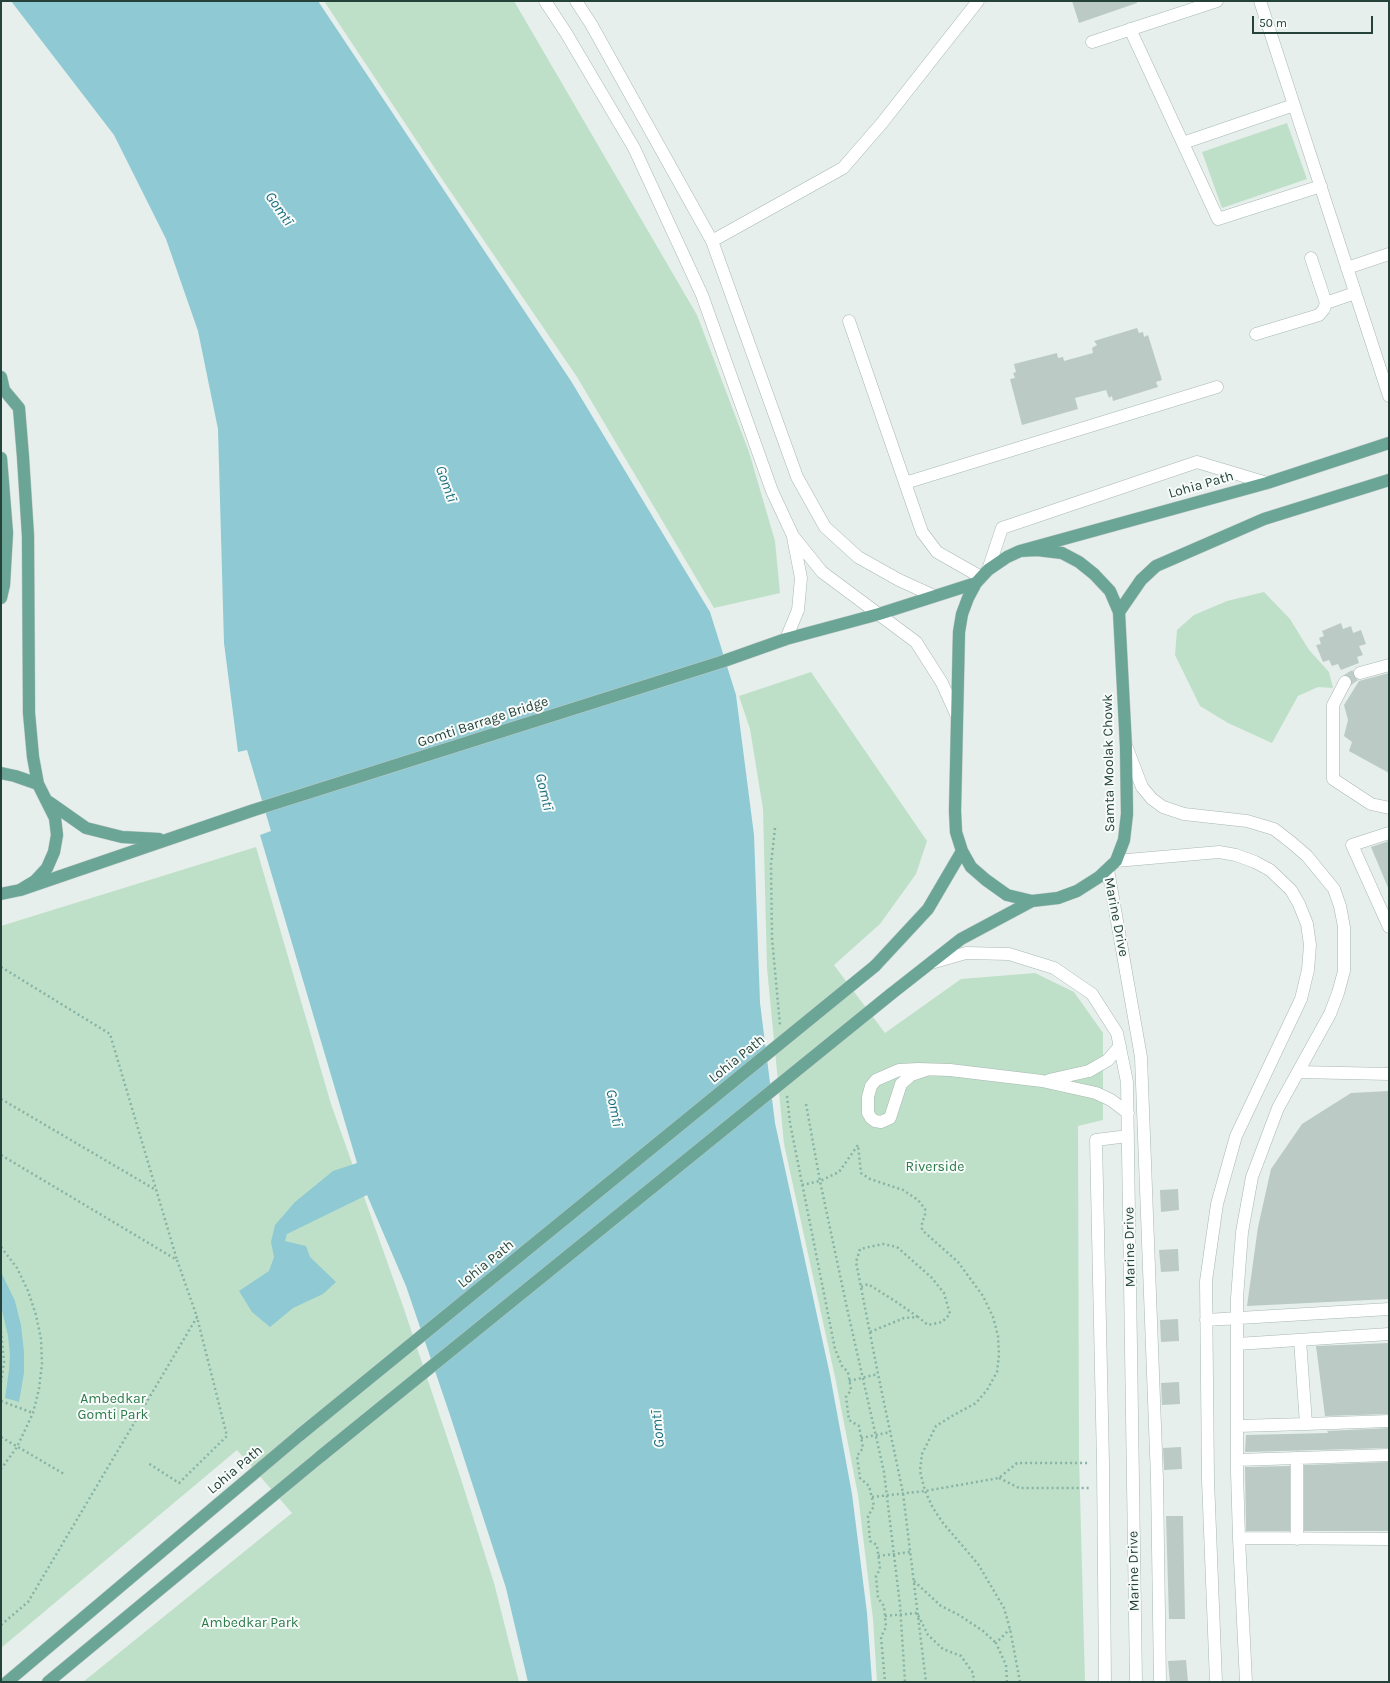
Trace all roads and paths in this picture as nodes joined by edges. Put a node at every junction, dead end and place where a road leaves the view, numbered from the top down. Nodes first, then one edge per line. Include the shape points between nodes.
1 (545, 1) edge
2 (576, 1) edge
3 (978, 1) edge
4 (1217, 1) edge
5 (1260, 1) edge
6 (1130, 29) junction
7 (1092, 42) dead end
8 (1294, 106) junction
9 (1183, 143) junction
10 (1321, 186) junction
11 (712, 241) junction
12 (1389, 254) edge
13 (1311, 258) dead end
14 (1348, 268) junction
15 (1355, 293) junction
16 (1326, 303) junction
17 (849, 321) dead end
18 (1256, 334) dead end
19 (2, 384) edge
20 (1217, 387) dead end
21 (1389, 396) edge
22 (1389, 443) edge
23 (1, 458) edge
24 (1389, 480) edge
25 (905, 483) junction
26 (1266, 483) junction
27 (793, 536) junction
28 (1020, 551) junction
29 (982, 577) junction
30 (934, 596) junction
31 (1, 598) edge
32 (1119, 612) junction
33 (879, 614) junction
34 (786, 639) junction
35 (1389, 666) edge
36 (1360, 673) tunnel mouth
37 (1345, 682) tunnel mouth
38 (956, 714) junction
39 (1126, 747) junction
40 (1, 773) edge
41 (38, 784) junction
42 (48, 802) junction
43 (1389, 808) edge
44 (775, 828) dead end
45 (1389, 833) edge
46 (164, 840) junction
47 (962, 851) junction
48 (1112, 865) junction
49 (20, 890) junction
50 (1, 894) edge
51 (1032, 901) junction
52 (1389, 927) edge
53 (930, 963) junction
54 (1, 967) edge
55 (780, 1028) dead end
56 (1120, 1046) junction
57 (926, 1070) junction
58 (1298, 1072) junction
59 (1389, 1074) edge
60 (1042, 1081) junction
61 (787, 1091) dead end
62 (1, 1099) edge
63 (806, 1104) dead end
64 (1128, 1113) junction
65 (1128, 1136) junction
66 (1, 1156) edge
67 (820, 1181) junction
68 (802, 1185) junction
69 (156, 1191) junction
70 (1, 1247) edge
71 (177, 1260) junction
72 (861, 1287) junction
73 (1389, 1309) edge
74 (197, 1317) junction
75 (918, 1317) junction
76 (1237, 1318) junction
77 (1206, 1320) junction
78 (1, 1331) edge
79 (870, 1332) junction
80 (1389, 1334) edge
81 (1300, 1340) junction
82 (1237, 1344) junction
83 (878, 1374) junction
84 (862, 1378) junction
85 (849, 1381) junction
86 (1, 1383) edge
87 (1, 1401) edge
88 (33, 1414) junction
89 (1389, 1421) edge
90 (1306, 1424) junction
91 (1238, 1426) junction
92 (890, 1432) junction
93 (875, 1435) junction
94 (1, 1437) edge
95 (861, 1438) junction
96 (17, 1447) junction
97 (1389, 1455) edge
98 (1297, 1458) junction
99 (1238, 1460) junction
100 (148, 1463) dead end
101 (1103, 1463) junction
102 (1, 1469) edge
103 (64, 1474) dead end
104 (999, 1478) junction
105 (1104, 1488) junction
106 (925, 1491) junction
107 (903, 1493) junction
108 (887, 1495) junction
109 (872, 1497) junction
110 (1239, 1538) junction
111 (1297, 1538) junction
112 (1389, 1540) edge
113 (910, 1552) junction
114 (894, 1554) junction
115 (878, 1556) junction
116 (913, 1581) junction
117 (917, 1613) junction
118 (900, 1614) junction
119 (885, 1616) junction
120 (1, 1625) edge
121 (1010, 1629) junction
122 (996, 1643) junction
123 (7, 1682) edge
124 (48, 1682) edge
125 (885, 1682) edge
126 (905, 1682) edge
127 (926, 1682) edge
128 (974, 1682) edge
129 (1007, 1682) edge
130 (1020, 1682) edge
131 (1105, 1682) edge
132 (1136, 1682) edge
133 (1160, 1682) edge
134 (1216, 1682) edge
135 (1246, 1682) edge

1 - 27 street via 634,148 702,295 772,491
2 - 11 street
3 - 11 street via 882,123 843,168
4 - 6 street
5 - 8 street
6 - 7 street
6 - 9 street
8 - 9 street
8 - 10 street
9 - 10 street via 1218,219
10 - 14 street
11 - 30 street via 797,477 825,527 858,557
12 - 14 street
13 - 16 street
14 - 15 street
15 - 16 street
15 - 21 street
16 - 18 street via 1319,315
17 - 25 street
19 - 41 main road via 19,408 28,536 29,713
20 - 25 street
22 - 26 main road, Lohia Path
23 - 31 main road via 7,534
24 - 32 main road via 1264,519 1156,566 1141,580
25 - 29 street via 922,532 937,552
26 - 28 main road, Lohia Path
26 - 29 street via 1197,462 1002,528
27 - 33 street via 822,572
27 - 34 street via 801,578 798,610
28 - 29 main road, Samta Moolak Chowk via 1007,557
28 - 32 main road, Samta Moolak Chowk via 1062,553 1079,562 1110,591
29 - 30 main road, Gomti Barrage Bridge
29 - 38 main road, Samta Moolak Chowk via 968,598 962,614
30 - 33 main road, Gomti Barrage Bridge
32 - 39 main road, Samta Moolak Chowk
33 - 34 main road, Gomti Barrage Bridge
33 - 38 street via 916,642 942,683
34 - 46 main road, Gomti Barrage Bridge
35 - 36 street
37 - 43 street via 1333,705 1333,779 1371,804
38 - 47 main road, Samta Moolak Chowk via 955,812 956,832
39 - 48 main road, Samta Moolak Chowk via 1127,814 1124,840
39 - 58 street via 1142,787 1152,800 1184,814 1247,821 1274,830 1307,856 1334,889 1344,927 1344,971 1330,1014
40 - 41 main road
41 - 42 main road
42 - 46 main road via 86,828 122,837
42 - 49 main road via 57,829 54,852 47,868 35,881
44 - 55 path via 771,864 772,938
45 - 52 street via 1352,845
46 - 49 main road, Gomti Barrage Bridge
47 - 51 main road, Samta Moolak Chowk via 971,867 1007,895
47 - 123 main road, Lohia Path, bridge via 928,909 875,966 300,1434
48 - 51 main road, Samta Moolak Chowk via 1077,891 1058,898
48 - 77 street via 1202,853 1236,855 1270,870 1281,880 1291,890 1307,924 1310,945 1308,970 1301,999 1236,1136 1217,1204 1206,1281
48 - 133 street, Marine Drive via 1141,1056 1157,1479
49 - 50 main road
51 - 53 main road via 961,939
53 - 56 street, Marine Drive via 966,953 1009,954 1054,968 1092,994 1117,1033
53 - 124 main road, bridge via 321,1456
54 - 69 path via 110,1034
56 - 60 street via 1108,1060 1089,1071
56 - 64 street, Marine Drive via 1128,1082
57 - 57 street via 911,1076 902,1084 890,1118 881,1122 871,1118 868,1113 868,1097 876,1080 899,1070
57 - 60 street via 950,1070
58 - 59 street
58 - 76 street via 1278,1108 1252,1176 1242,1232
60 - 64 street via 1096,1093 1111,1100
61 - 68 path via 790,1123
62 - 69 path
63 - 67 path
64 - 65 street, Marine Drive
65 - 101 street via 1096,1140
65 - 132 street, Marine Drive
66 - 71 path
67 - 68 path
67 - 84 path
67 - 106 path via 839,1172 858,1145 861,1173 870,1179 903,1190 918,1200 925,1209 922,1230 958,1262 983,1296 993,1317 998,1336 997,1372 976,1403 936,1426 922,1454 920,1471
68 - 85 path via 835,1349 842,1366 848,1372
69 - 71 path
70 - 88 path via 17,1268 28,1291 41,1339 42,1364
71 - 74 path
72 - 75 path via 868,1284
72 - 75 path via 856,1262 860,1250 883,1244 897,1248 931,1277 944,1294 950,1314 942,1322 928,1325
72 - 79 path
73 - 76 street
74 - 100 path via 227,1436 179,1483
74 - 120 path via 28,1602
75 - 79 path via 904,1318
76 - 77 street
76 - 82 street
77 - 134 street via 1208,1480
78 - 86 path via 4,1362
79 - 83 path
80 - 81 street
81 - 82 street
81 - 90 street
82 - 91 street
83 - 84 path
83 - 92 path
84 - 85 path
84 - 93 path
85 - 95 path via 851,1390 846,1397 849,1420 859,1426
87 - 88 path
88 - 96 path
89 - 90 street
90 - 91 street
91 - 99 street
92 - 93 path
92 - 107 path
93 - 95 path
93 - 108 path
94 - 96 path
95 - 109 path via 863,1448 857,1456 860,1478 869,1486
96 - 102 path
96 - 103 path
97 - 98 street
98 - 99 street
98 - 111 street
99 - 110 street
101 - 104 path via 1017,1463
101 - 105 street
104 - 105 path via 1019,1488
104 - 106 path
105 - 131 street
106 - 107 path
106 - 121 path via 943,1523 978,1564 1004,1608
107 - 108 path
107 - 113 path
108 - 109 path
108 - 114 path
109 - 115 path via 874,1506 868,1516 870,1541 877,1545
110 - 111 street
110 - 135 street
111 - 112 street
113 - 114 path
113 - 116 path
114 - 115 path
114 - 118 path
115 - 119 path via 878,1598 884,1606
116 - 117 path
116 - 122 path via 941,1606 960,1615
117 - 118 path
117 - 127 path
117 - 128 path via 928,1635 943,1649 961,1656 973,1673
118 - 119 path
118 - 126 path
119 - 125 path via 886,1627 881,1637
121 - 122 path
121 - 130 path
122 - 129 path via 1006,1665

